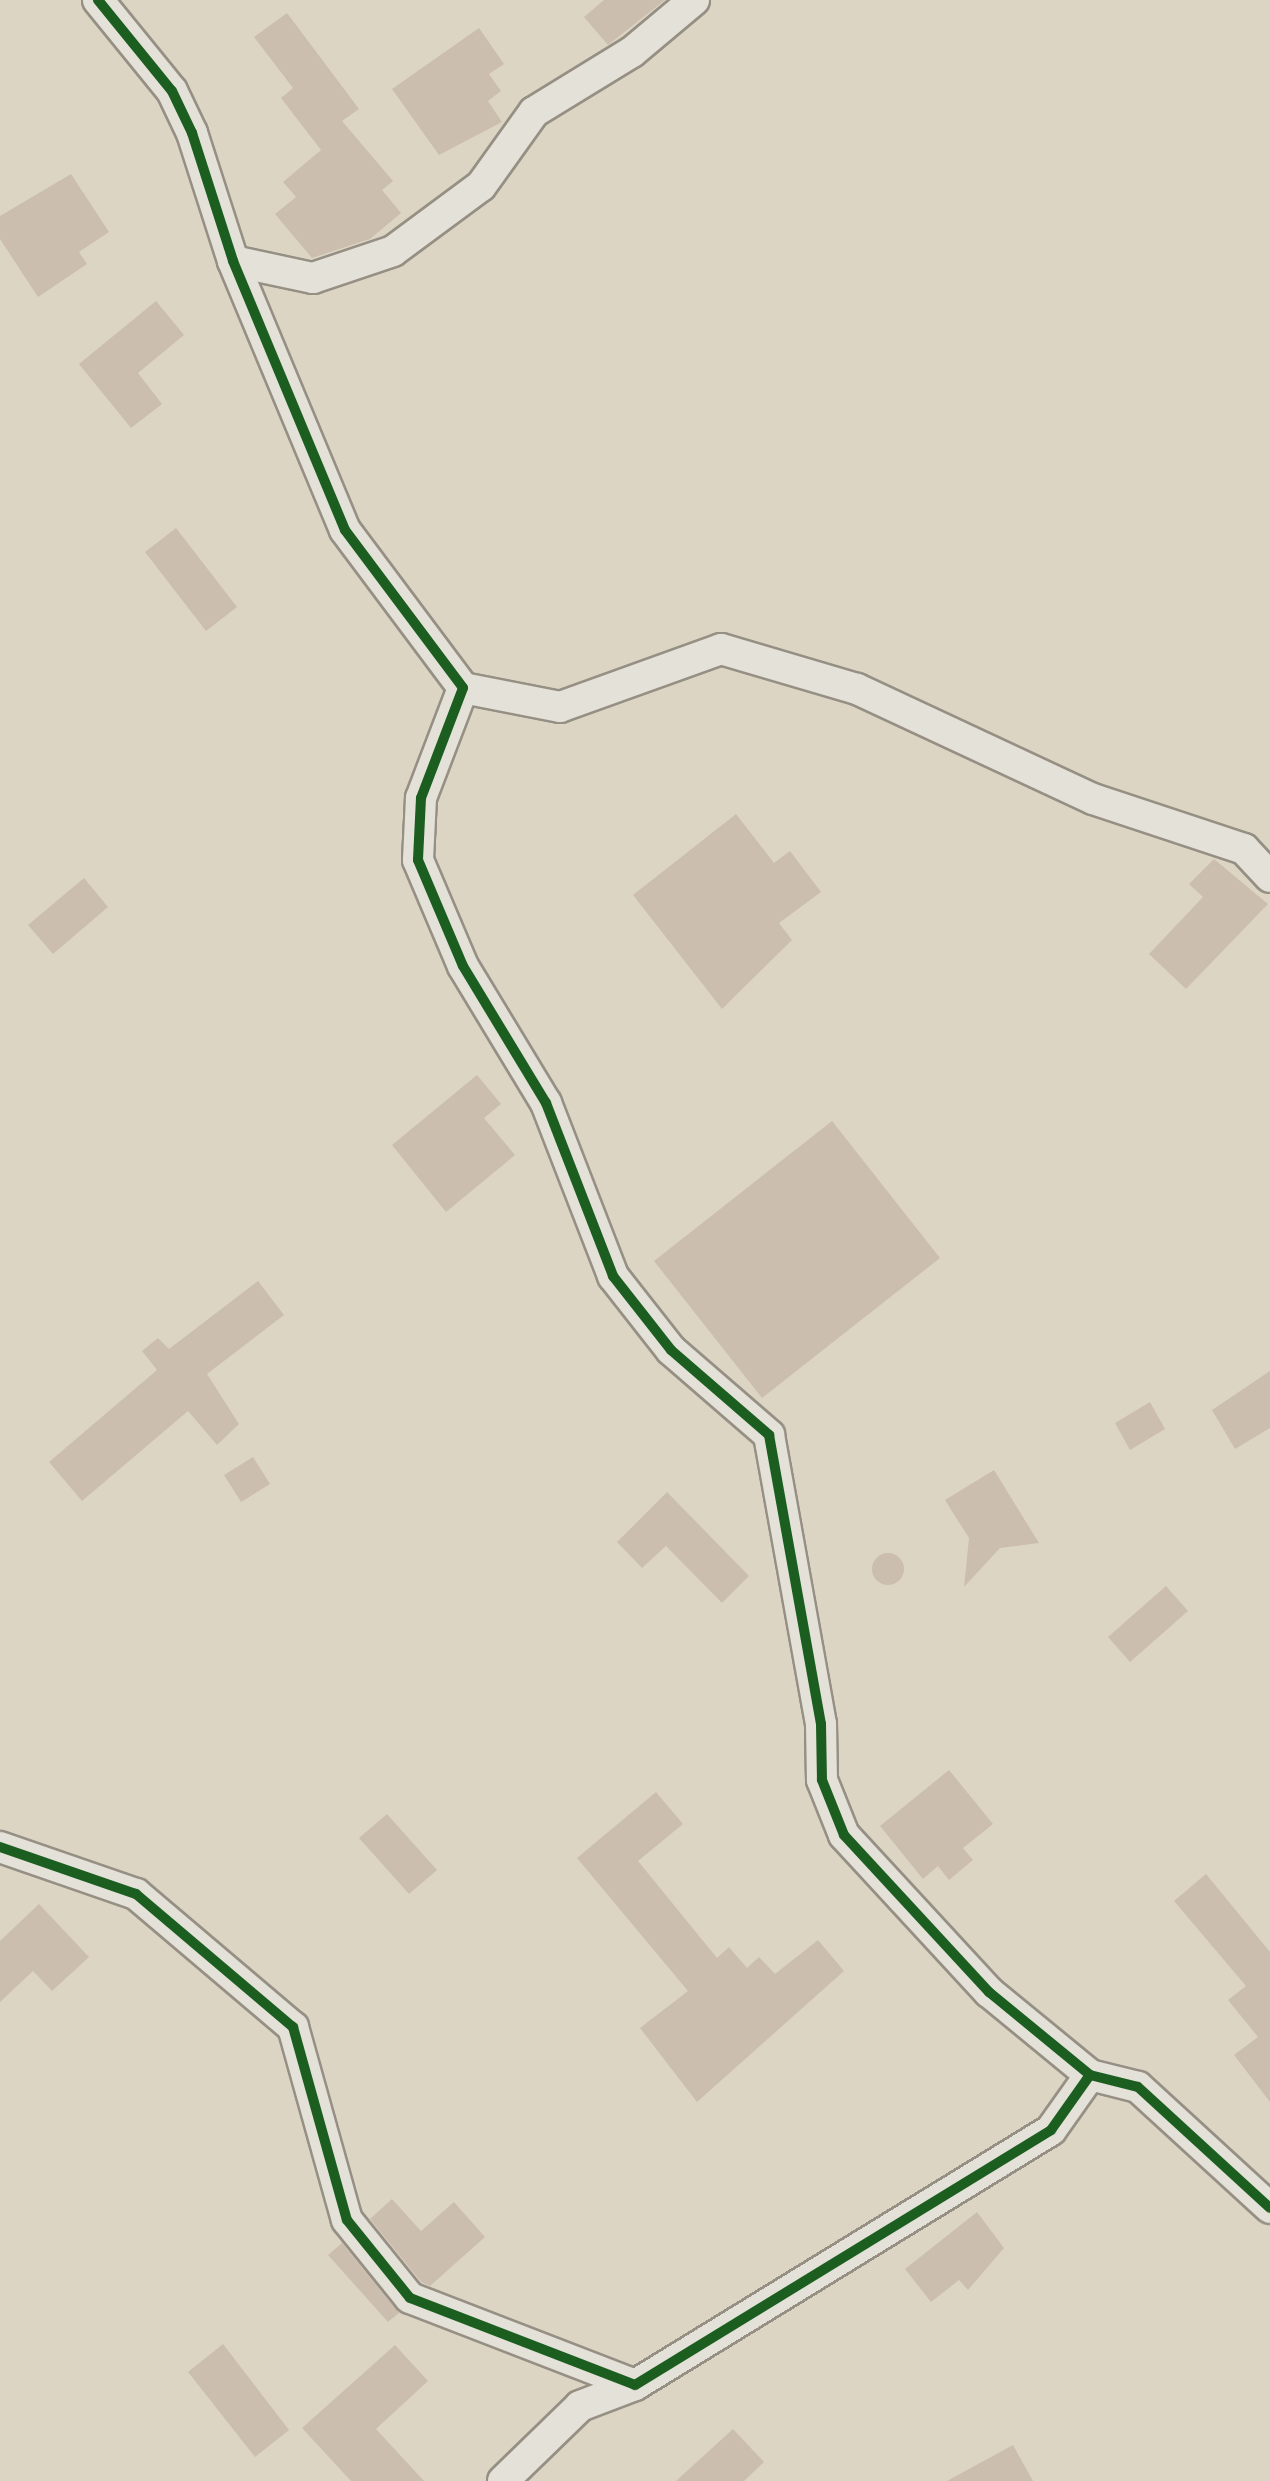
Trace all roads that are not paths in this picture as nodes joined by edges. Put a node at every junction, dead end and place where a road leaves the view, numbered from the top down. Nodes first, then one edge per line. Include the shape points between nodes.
1 (98, 0) edge
2 (694, 0) edge
3 (233, 261) junction
4 (463, 688) junction
5 (1270, 876) edge
6 (0, 1847) edge
7 (1090, 2075) junction
8 (1270, 2208) edge
9 (635, 2384) junction
10 (503, 2481) edge

1 - 3 street via 172,91
2 - 3 street via 534,112 481,186 393,251 314,278
3 - 4 street via 344,530
4 - 5 street via 560,707 721,649 857,689 1093,799 1244,849
4 - 7 street via 421,798 418,860 463,966 546,1103 614,1276 671,1350 770,1435 821,1724 822,1780 844,1834 989,1992
6 - 9 street via 136,1894 293,2027 347,2220 410,2298
7 - 8 street via 1138,2087
7 - 9 street via 1052,2130
9 - 10 street via 580,2406

